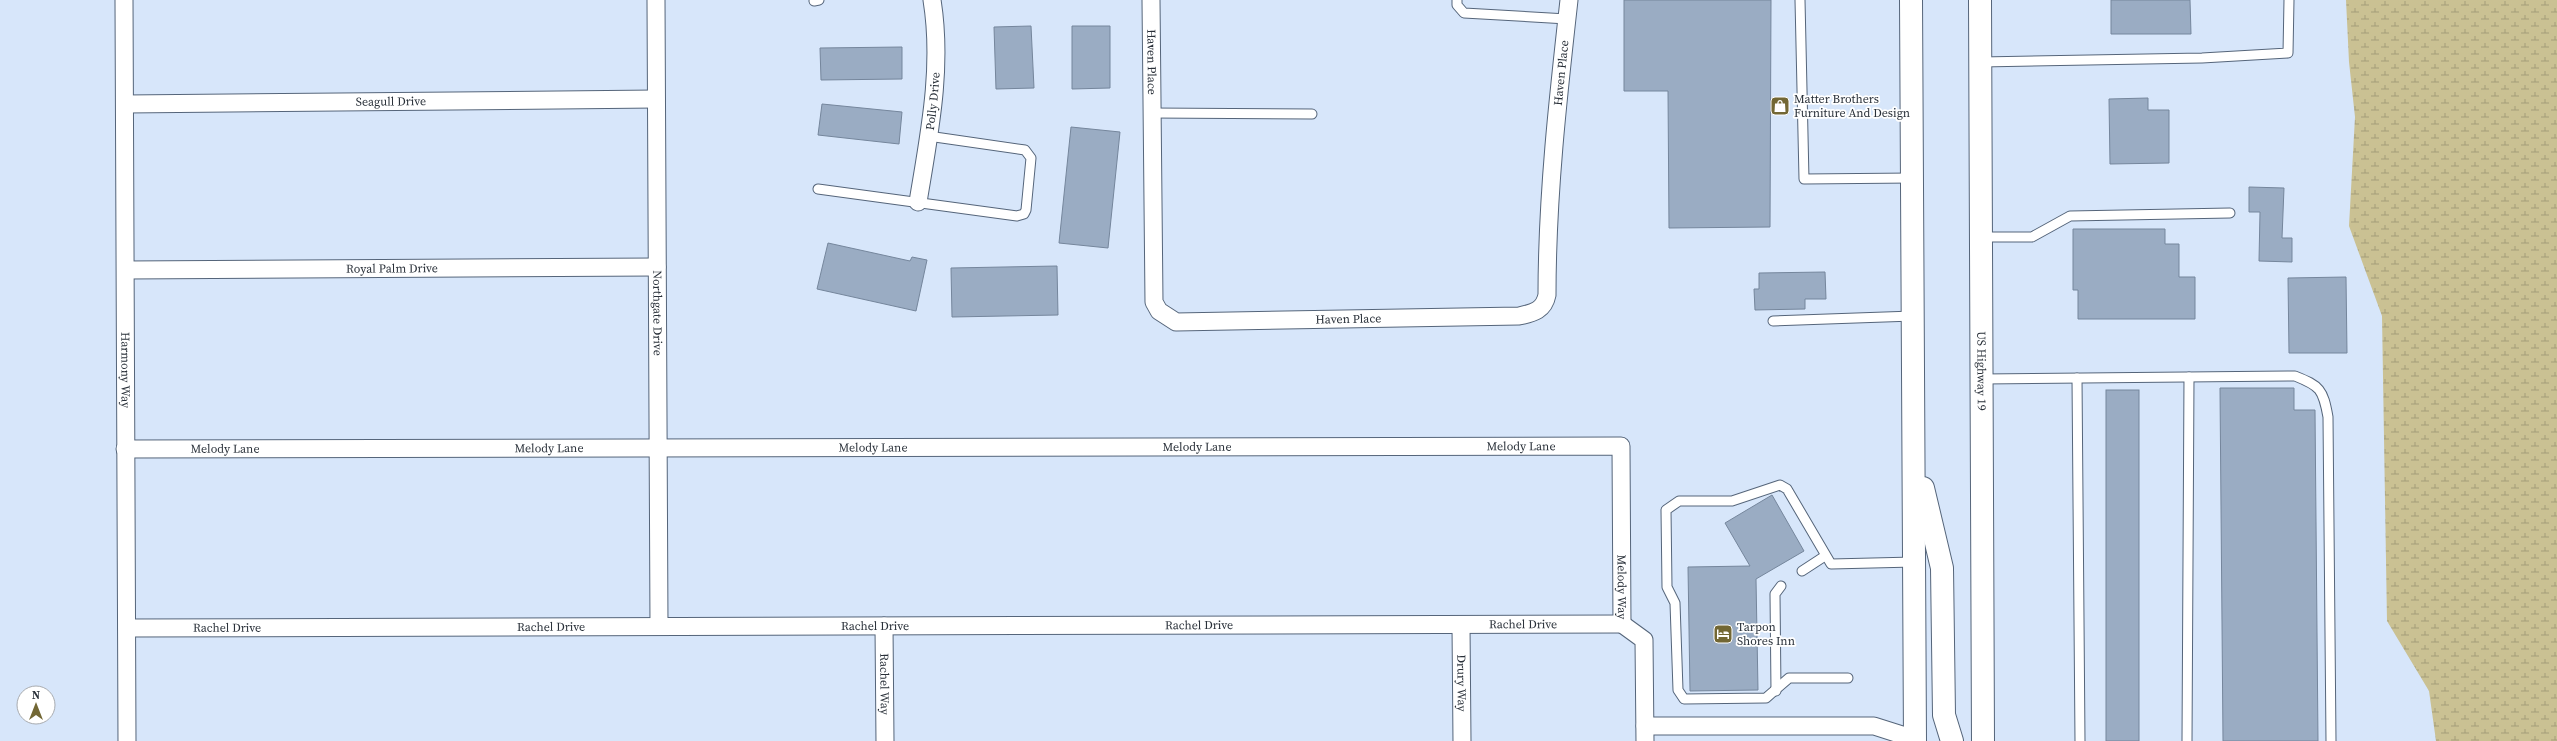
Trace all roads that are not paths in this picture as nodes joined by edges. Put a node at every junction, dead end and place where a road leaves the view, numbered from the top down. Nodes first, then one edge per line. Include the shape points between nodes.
1 (124, 0) edge
2 (656, 0) edge
3 (932, 0) edge
4 (1151, 0) edge
5 (1457, 0) edge
6 (1569, 0) edge
7 (1800, 0) edge
8 (1911, 0) edge
9 (1980, 0) edge
10 (2289, 0) edge
11 (1567, 19) junction
12 (1981, 62) junction
13 (656, 99) junction
14 (126, 104) junction
15 (1151, 113) junction
16 (1312, 114) dead end
17 (928, 136) junction
18 (1913, 178) junction
19 (818, 189) dead end
20 (918, 202) junction
21 (2230, 213) dead end
22 (1982, 237) junction
23 (657, 267) junction
24 (126, 270) junction
25 (1913, 316) junction
26 (1773, 321) dead end
27 (2189, 377) junction
28 (2077, 378) junction
29 (1984, 379) junction
30 (1621, 446) joint
31 (659, 448) junction
32 (125, 449) junction
33 (1914, 450) junction
34 (1825, 556) junction
35 (1914, 562) junction
36 (1802, 571) dead end
37 (1781, 586) dead end
38 (1622, 624) junction
39 (1461, 625) junction
40 (659, 626) junction
41 (884, 626) junction
42 (127, 628) junction
43 (1848, 678) dead end
44 (1776, 691) junction
45 (1645, 733) edge
46 (127, 741) edge
47 (885, 741) edge
48 (1462, 741) edge
49 (1914, 741) edge
50 (1952, 741) edge
51 (1984, 741) edge
52 (2080, 741) edge
53 (2187, 741) edge
54 (2331, 741) edge

1 - 14 street, Harmony Way
2 - 13 street, Northgate Drive
3 - 17 street, Polly Drive via 936,25 937,74
4 - 15 street, Haven Place
5 - 11 lane via 1457,5 1464,13
6 - 11 street, Haven Place
7 - 18 lane via 1804,179
8 - 18 highway
9 - 12 highway, US Highway 19
10 - 12 lane via 2288,53 2202,58
11 - 15 street, Haven Place via 1547,228 1547,295 1545,304 1532,314 1176,322 1159,311 1154,302
12 - 22 highway, US Highway 19
13 - 14 street, Seagull Drive
13 - 23 street, Northgate Drive
14 - 24 street, Harmony Way
15 - 16 lane
17 - 20 street, Polly Drive
17 - 20 lane via 1025,150 1031,158 1026,210 1016,216
18 - 25 highway
19 - 20 lane
21 - 22 lane via 2070,216 2032,238
22 - 29 highway, US Highway 19
23 - 24 street, Royal Palm Drive
23 - 31 street, Northgate Drive
24 - 32 street, Harmony Way
25 - 26 lane
25 - 33 highway
27 - 28 lane
27 - 53 lane
27 - 54 lane via 2294,376 2316,385 2325,400 2328,417
28 - 29 lane
28 - 52 lane
29 - 51 highway, US Highway 19
30 - 31 street, Melody Lane
30 - 38 street, Melody Way
31 - 32 street, Melody Lane
31 - 40 street, Northgate Drive
32 - 42 street, Harmony Way
33 - 35 highway
33 - 50 highway via 1942,568 1944,715
34 - 35 lane via 1830,564
34 - 36 lane
34 - 44 lane via 1787,489 1780,485 1732,501 1679,500 1666,510 1667,587 1675,603 1678,690 1684,700 1766,698
35 - 49 highway
37 - 44 lane via 1776,594
38 - 39 street, Rachel Drive
38 - 45 street, Melody Way via 1644,640
39 - 41 street, Rachel Drive
39 - 48 street, Drury Way
40 - 41 street, Rachel Drive
40 - 42 street, Rachel Drive
41 - 47 street, Rachel Way
42 - 46 street, Harmony Way
43 - 44 lane via 1789,678
45 - 49 street via 1874,726

